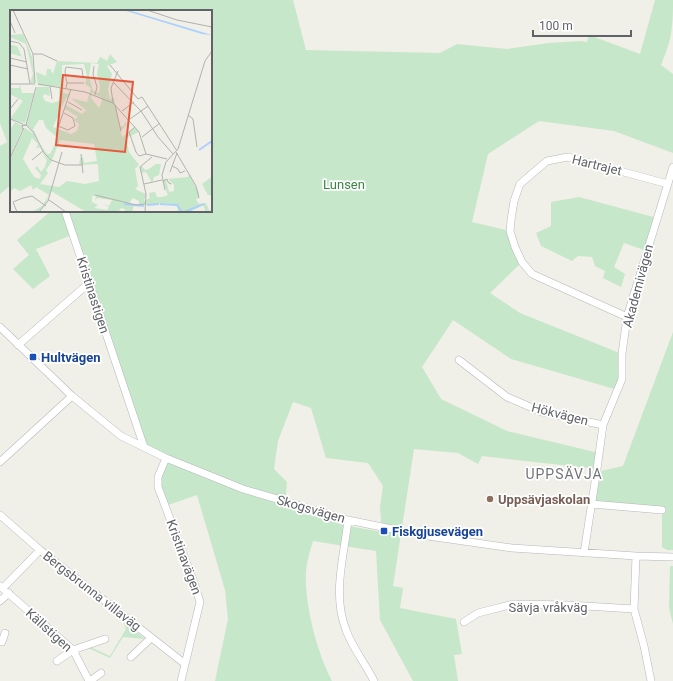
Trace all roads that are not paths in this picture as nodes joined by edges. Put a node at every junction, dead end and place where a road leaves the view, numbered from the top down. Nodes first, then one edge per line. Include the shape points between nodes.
1 (673, 167) edge
2 (668, 184) junction
3 (65, 212) edge
4 (89, 283) junction
5 (627, 317) junction
6 (0, 327) edge
7 (18, 345) junction
8 (459, 360) dead end
9 (72, 396) junction
10 (603, 424) junction
11 (144, 447) junction
12 (166, 458) junction
13 (0, 462) edge
14 (591, 504) junction
15 (662, 510) dead end
16 (0, 515) edge
17 (348, 520) junction
18 (40, 550) junction
19 (584, 553) junction
20 (636, 556) junction
21 (673, 557) edge
22 (1, 587) edge
23 (9, 593) junction
24 (0, 601) edge
25 (634, 609) junction
26 (464, 622) dead end
27 (4, 633) dead end
28 (151, 638) junction
29 (105, 639) dead end
30 (2, 642) dead end
31 (73, 650) junction
32 (131, 657) dead end
33 (57, 660) dead end
34 (185, 664) junction
35 (101, 673) dead end
36 (90, 681) edge
37 (181, 681) edge
38 (374, 681) edge
39 (649, 681) edge

1 - 2 street, Akademivägen
2 - 5 street, Akademivägen
2 - 5 street, Hartrajet via 568,157 547,160 520,184 514,201 510,231 522,262 532,274
3 - 4 street, Kristinastigen
4 - 7 street
4 - 11 street, Kristinastigen
5 - 10 street, Akademivägen via 622,354 622,379
6 - 7 street, Skogsvägen
7 - 9 street, Skogsvägen
8 - 10 street, Hökvägen via 507,397 542,412
9 - 11 street, Skogsvägen via 121,436
9 - 13 street
10 - 14 street, Akademivägen
11 - 12 street, Skogsvägen
12 - 17 street, Skogsvägen via 243,488
12 - 34 street, Kristinavägen via 158,476 158,486 200,602
14 - 15 street
14 - 19 street, Akademivägen
16 - 18 street, Bergsbrunna villaväg
17 - 19 street, Skogsvägen via 458,541
17 - 38 street via 339,601 346,630
18 - 22 street
18 - 28 street, Bergsbrunna villaväg
19 - 20 street, Skogsvägen
20 - 21 street, Skogsvägen
20 - 25 street
22 - 23 street, Källstigen
23 - 24 street
23 - 31 street, Källstigen via 40,617
25 - 26 street, Sävja vråkväg via 513,604 478,613
25 - 39 street via 644,646
27 - 30 street
28 - 32 street
28 - 34 street, Bergsbrunna villaväg
29 - 31 street
31 - 33 street
31 - 36 street, Källstigen
34 - 37 street, Kristinavägen
35 - 36 street

